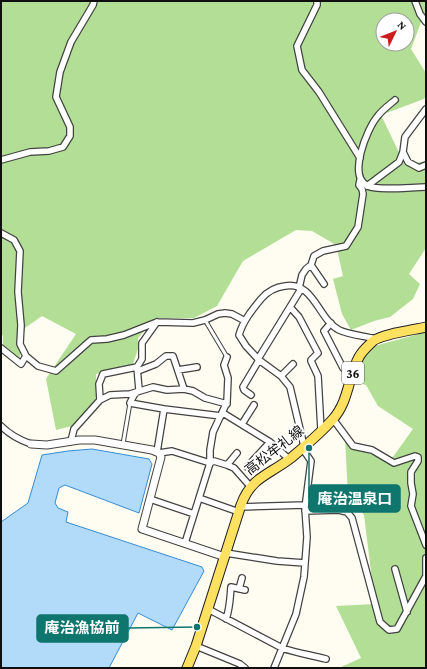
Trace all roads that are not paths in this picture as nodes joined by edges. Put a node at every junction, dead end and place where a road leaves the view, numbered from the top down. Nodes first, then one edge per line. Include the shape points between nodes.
1 (94, 1) edge
2 (317, 1) edge
3 (415, 1) edge
4 (426, 22) edge
5 (395, 100) dead end
6 (426, 109) edge
7 (403, 152) junction
8 (360, 158) junction
9 (1, 160) edge
10 (426, 165) edge
11 (360, 180) junction
12 (366, 186) junction
13 (426, 187) edge
14 (1, 233) edge
15 (311, 265) junction
16 (324, 284) dead end
17 (300, 288) junction
18 (290, 307) junction
19 (205, 320) junction
20 (245, 321) junction
21 (157, 322) junction
22 (331, 323) junction
23 (426, 327) edge
24 (375, 340) junction
25 (1, 348) edge
26 (26, 356) junction
27 (227, 357) joint
28 (258, 360) junction
29 (293, 364) dead end
30 (197, 367) dead end
31 (137, 369) junction
32 (178, 370) junction
33 (352, 373) junction
34 (281, 376) junction
35 (184, 389) junction
36 (139, 390) junction
37 (251, 395) dead end
38 (100, 400) junction
39 (130, 403) junction
40 (227, 404) junction
41 (254, 405) dead end
42 (164, 409) junction
43 (222, 414) junction
44 (333, 419) junction
45 (242, 424) junction
46 (1, 426) edge
47 (321, 430) junction
48 (71, 441) junction
49 (270, 442) junction
50 (31, 444) joint
51 (123, 445) junction
52 (303, 447) junction
53 (158, 452) junction
54 (238, 453) dead end
55 (289, 459) junction
56 (210, 463) junction
57 (227, 465) junction
58 (247, 467) dead end
59 (250, 486) junction
60 (199, 498) junction
61 (150, 499) junction
62 (305, 508) junction
63 (240, 510) junction
64 (194, 514) junction
65 (185, 543) junction
66 (426, 545) edge
67 (226, 555) junction
68 (426, 558) edge
69 (305, 563) junction
70 (395, 569) dead end
71 (242, 578) dead end
72 (208, 609) junction
73 (406, 612) junction
74 (226, 619) junction
75 (196, 646) junction
76 (282, 648) junction
77 (326, 660) dead end
78 (187, 668) edge
79 (246, 668) edge
80 (274, 668) edge

1 - 9 street via 71,42 59,78 56,97 70,127 70,136 63,146 49,151 30,152
2 - 8 street via 297,46 302,70 319,92
3 - 4 street
5 - 8 street via 377,116 368,130
6 - 7 street via 405,137
7 - 10 street via 408,162 413,165 419,168
7 - 12 street via 399,162
8 - 11 street
11 - 12 street
11 - 15 street via 359,185 363,194 358,227 346,246 323,251 314,256
12 - 13 street
14 - 26 street via 14,240 20,251 20,344
15 - 16 street
15 - 17 street via 302,275
17 - 18 street
17 - 20 street via 289,285 276,287 265,295
17 - 22 street via 308,293
18 - 28 street
18 - 47 street via 299,317 318,353 311,360 318,376
19 - 20 street via 224,313
19 - 21 street via 193,323
19 - 27 lane
20 - 28 street via 239,335
21 - 26 street via 124,335 91,340 56,371 38,366
21 - 31 street via 142,343 142,358
22 - 24 street via 339,330
22 - 33 street via 324,331 343,368
23 - 24 main road, 高松牟礼線 / 36
24 - 33 main road, 高松牟礼線 / 36 via 359,356
25 - 26 street via 21,364
27 - 40 street via 224,365 228,378
28 - 34 street
28 - 37 street via 243,386
29 - 34 street
30 - 32 street
31 - 32 street via 156,364 166,356 173,356
31 - 36 street
31 - 38 street via 103,374 99,384
32 - 35 street
33 - 44 main road, 高松牟礼線 / 36 via 345,401
34 - 52 street via 290,387
35 - 36 street via 167,390 153,387
35 - 40 street via 193,390 205,398
36 - 38 street via 130,394 110,395
36 - 39 street
38 - 48 street via 74,429
39 - 42 street
39 - 51 lane
40 - 43 street
41 - 45 street
42 - 43 street
42 - 53 street
43 - 45 street
43 - 56 street via 213,432
44 - 47 main road, 高松牟礼線 / 36
44 - 66 street via 353,446 372,450 394,463 418,457 410,483 413,494 411,506
45 - 49 street
46 - 50 street via 10,434
47 - 52 main road, 高松牟礼線 / 36
48 - 50 street via 47,445
48 - 51 street via 95,440
49 - 55 street
49 - 58 street
51 - 53 street
52 - 55 main road, 高松牟礼線 / 36
52 - 62 street via 311,461
53 - 56 street via 172,451
53 - 61 street via 161,457
54 - 57 street
55 - 59 main road, 高松牟礼線 / 36
56 - 57 street via 214,461
56 - 60 street
57 - 59 street via 234,468
59 - 63 main road, 高松牟礼線 / 36
60 - 63 street
60 - 64 street
61 - 64 street
61 - 65 street via 142,529
62 - 63 street
62 - 69 street
62 - 73 street via 347,512 352,518 380,622 389,630 397,629
63 - 67 main road, 高松牟礼線 / 36
64 - 65 street
65 - 67 street
67 - 69 street
67 - 72 main road, 高松牟礼線 / 36
68 - 73 street via 426,576
69 - 76 street via 296,614
70 - 73 street
71 - 74 street via 242,590 231,587
72 - 74 street
72 - 75 main road, 高松牟礼線 / 36
74 - 76 street
75 - 78 main road, 高松牟礼線 / 36
75 - 79 street
76 - 77 street
76 - 80 street

